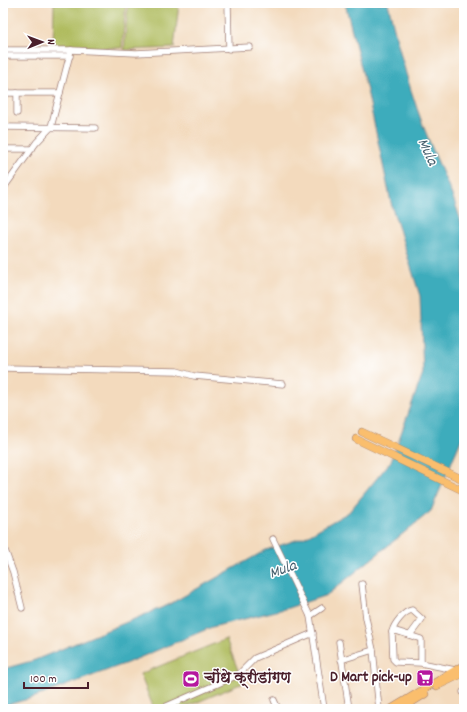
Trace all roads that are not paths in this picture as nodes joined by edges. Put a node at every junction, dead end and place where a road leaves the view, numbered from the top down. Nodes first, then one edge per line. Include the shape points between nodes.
1 (228, 3) edge
2 (250, 47) dead end
3 (229, 49) junction
4 (3, 50) edge
5 (70, 53) junction
6 (3, 56) edge
7 (3, 93) edge
8 (17, 93) junction
9 (60, 93) junction
10 (17, 113) dead end
11 (3, 126) edge
12 (51, 127) junction
13 (95, 128) dead end
14 (3, 149) edge
15 (32, 149) junction
16 (3, 189) edge
17 (3, 368) edge
18 (283, 384) dead end
19 (362, 432) dead end
20 (356, 439) dead end
21 (464, 480) edge
22 (464, 491) edge
23 (273, 539) dead end
24 (3, 545) edge
25 (362, 584) dead end
26 (22, 608) dead end
27 (322, 608) dead end
28 (310, 616) junction
29 (392, 632) junction
30 (313, 634) junction
31 (410, 635) junction
32 (339, 642) dead end
33 (373, 650) junction
34 (341, 660) junction
35 (421, 663) junction
36 (464, 665) edge
37 (455, 670) junction
38 (464, 673) edge
39 (274, 700) dead end
40 (160, 709) edge
41 (278, 709) edge
42 (324, 709) edge
43 (349, 709) edge
44 (379, 709) edge
45 (391, 709) edge
46 (401, 709) edge

1 - 3 street
2 - 3 street
3 - 5 street
4 - 5 street
5 - 6 street
5 - 9 street
7 - 8 street
8 - 9 street
8 - 10 street
9 - 12 street
11 - 12 street
12 - 13 street
12 - 15 street
14 - 15 street
15 - 16 street
17 - 18 street via 177,371 194,376
19 - 21 main road
20 - 22 main road
23 - 28 street
24 - 26 street
25 - 33 street
27 - 28 street
28 - 30 street
29 - 31 street
29 - 31 street via 394,626 412,610 422,619
29 - 35 street via 396,662
30 - 40 street via 254,658 238,675
30 - 42 street
31 - 35 street via 421,639
32 - 34 street
33 - 34 street
33 - 44 street
34 - 43 street
35 - 37 street
36 - 37 main road
37 - 45 main road
38 - 46 main road
39 - 41 street

